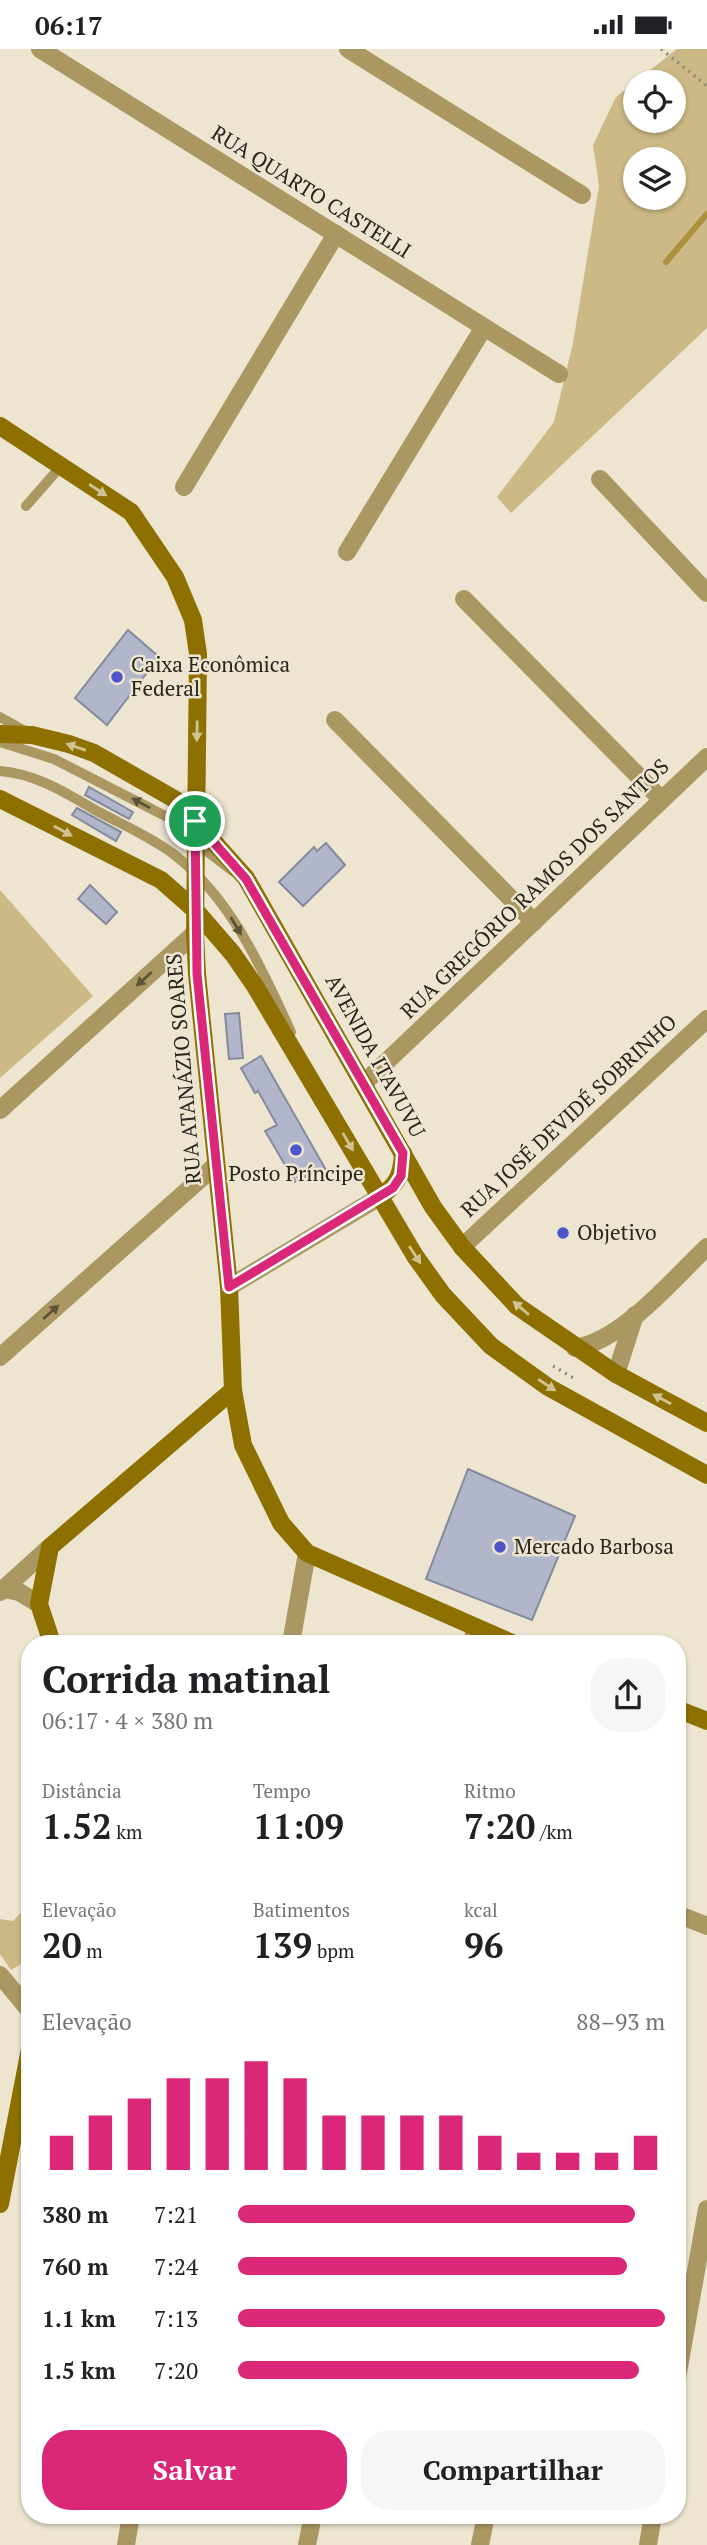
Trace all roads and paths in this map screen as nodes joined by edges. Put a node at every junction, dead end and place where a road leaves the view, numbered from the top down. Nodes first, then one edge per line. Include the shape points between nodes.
1 (40, 49) edge
2 (348, 49) edge
3 (661, 49) edge
4 (707, 86) edge
5 (582, 195) dead end
6 (336, 234) junction
7 (484, 327) junction
8 (559, 374) dead end
9 (0, 426) edge
10 (61, 466) junction
11 (600, 479) dead end
12 (184, 487) dead end
13 (26, 506) dead end
14 (346, 552) dead end
15 (707, 593) edge
16 (464, 599) dead end
17 (0, 717) edge
18 (335, 720) dead end
19 (0, 734) edge
20 (32, 735) junction
21 (0, 742) edge
22 (707, 757) edge
23 (0, 771) edge
24 (661, 799) junction
25 (1, 801) edge
26 (195, 821) junction
27 (195, 842) junction
28 (195, 872) junction
29 (246, 879) junction
30 (195, 909) junction
31 (534, 922) junction
32 (195, 933) junction
33 (707, 1019) edge
34 (364, 1083) junction
35 (316, 1087) junction
36 (0, 1110) edge
37 (403, 1153) junction
38 (215, 1165) junction
39 (381, 1196) junction
40 (462, 1247) junction
41 (707, 1247) edge
42 (229, 1287) junction
43 (635, 1315) junction
44 (575, 1348) junction
45 (0, 1357) edge
46 (617, 1374) junction
47 (233, 1390) junction
48 (707, 1423) edge
49 (707, 1475) edge
50 (50, 1547) junction
51 (307, 1553) junction
52 (2, 1590) edge
53 (39, 1604) junction
54 (49, 1635) edge
55 (292, 1635) edge
56 (471, 1635) edge
57 (686, 1713) edge
58 (707, 1721) edge
59 (686, 1918) edge
60 (707, 1926) edge
61 (0, 1975) edge
62 (21, 2000) edge
63 (21, 2096) edge
64 (0, 2204) edge
65 (707, 2209) edge
66 (686, 2327) edge
67 (130, 2524) edge
68 (311, 2524) edge
69 (484, 2524) edge
70 (652, 2524) edge
71 (126, 2545) edge
72 (307, 2545) edge
73 (480, 2545) edge
74 (648, 2545) edge

1 - 6 street, RUA QUARTO CASTELLI
2 - 5 street
3 - 4 path
6 - 7 street, RUA QUARTO CASTELLI
6 - 12 street
7 - 8 street, RUA QUARTO CASTELLI
7 - 14 street
9 - 10 main road, RUA ATANÁZIO SOARES
10 - 13 lane
10 -> 26 main road, RUA ATANÁZIO SOARES via 131,512 175,577 193,620 198,653
11 - 15 street
16 - 24 street
17 - 20 lane
18 - 31 street
19 - 20 main road, AVENIDA ITAVUVU
26 -> 20 main road, AVENIDA ITAVUVU via 176,800 94,753
27 -> 21 lane via 177,822 95,778
22 - 24 street, RUA GREGÓRIO RAMOS DOS SANTOS
23 - 28 lane via 46,782 173,854
24 - 31 street, RUA GREGÓRIO RAMOS DOS SANTOS
25 -> 30 main road via 161,880
26 - 27 main road, RUA ATANÁZIO SOARES
26 - 29 main road, AVENIDA ITAVUVU
27 - 28 main road, RUA ATANÁZIO SOARES
27 - 29 lane
28 - 30 main road, RUA ATANÁZIO SOARES
28 -> 35 lane via 224,907 262,967
29 - 34 main road, AVENIDA ITAVUVU
30 - 32 main road, RUA ATANÁZIO SOARES
30 - 35 main road via 255,986
31 - 34 street, RUA GREGÓRIO RAMOS DOS SANTOS
32 -> 36 street
32 - 38 main road, RUA ATANÁZIO SOARES
33 - 40 street, RUA JOSÉ DEVIDÉ SOBRINHO
34 - 37 main road, AVENIDA ITAVUVU
35 -> 39 main road
37 - 39 main road via 401,1176
37 - 40 main road, AVENIDA ITAVUVU
38 - 42 main road, RUA ATANÁZIO SOARES
45 -> 38 street
39 - 42 street
39 -> 49 main road via 443,1295 491,1346 548,1387
44 -> 40 main road, AVENIDA ITAVUVU via 517,1306
41 - 43 street
42 - 47 main road, RUA ATANÁZIO SOARES
43 - 44 street via 599,1341
43 - 46 street
44 - 46 main road, AVENIDA ITAVUVU
48 -> 46 main road, AVENIDA ITAVUVU
47 - 50 main road
47 - 51 main road, RUA ATANÁZIO SOARES via 243,1444 281,1523
50 - 52 street
50 - 53 main road
51 - 55 street
51 - 56 main road, RUA ATANÁZIO SOARES
52 - 53 street via 19,1592
53 - 54 main road
57 - 58 main road
59 - 60 street
61 - 62 street
63 - 64 main road
65 - 66 street
67 - 71 street
68 - 72 street
69 - 73 street
70 - 74 street

